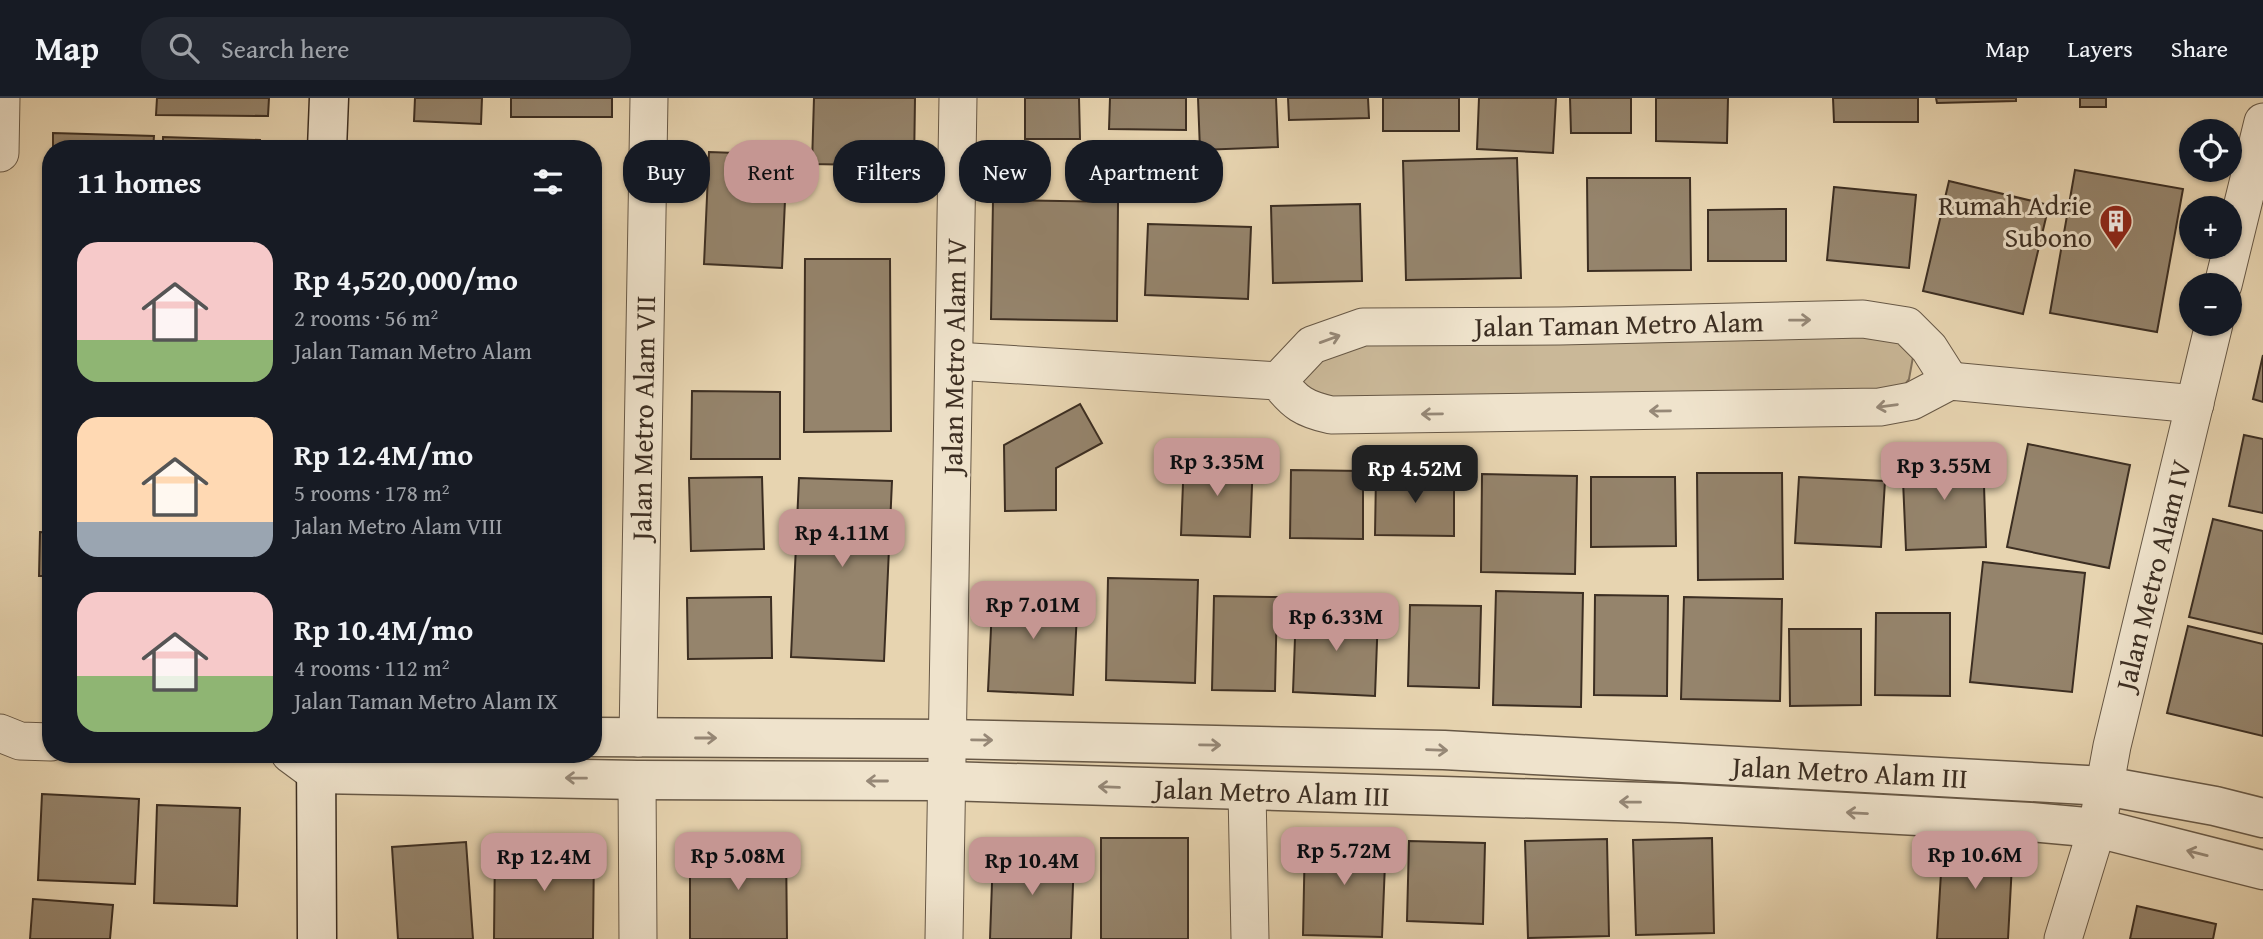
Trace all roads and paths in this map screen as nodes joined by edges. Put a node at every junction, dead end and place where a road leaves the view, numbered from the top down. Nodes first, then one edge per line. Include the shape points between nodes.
1 (1, 98) edge
2 (328, 98) edge
3 (649, 98) edge
4 (958, 98) edge
5 (2263, 122) edge
6 (327, 140) edge
7 (0, 153) edge
8 (2227, 273) edge
9 (2211, 336) edge
10 (955, 361) junction
11 (1278, 381) junction
12 (1950, 381) junction
13 (2195, 404) junction
14 (0, 733) edge
15 (602, 737) edge
16 (638, 738) junction
17 (945, 739) junction
18 (42, 742) edge
19 (308, 763) edge
20 (343, 763) edge
21 (637, 780) junction
22 (945, 781) junction
23 (2105, 786) junction
24 (1247, 792) junction
25 (2263, 818) edge
26 (2097, 828) junction
27 (2263, 870) edge
28 (317, 939) edge
29 (638, 939) edge
30 (944, 939) edge
31 (1250, 939) edge
32 (2063, 939) edge

1 - 7 street
2 - 6 street
3 - 16 street, Jalan Metro Alam VII
4 - 10 street, Jalan Metro Alam IV
5 - 8 street
9 - 13 street, Jalan Metro Alam IV
10 - 11 street
10 - 17 street, Jalan Metro Alam IV
12 -> 11 street via 1912,401 1880,407 1331,415 1293,400
11 -> 12 street, Jalan Taman Metro Alam via 1312,345 1363,327 1863,319 1907,326 1929,348
12 - 13 street
13 - 23 street, Jalan Metro Alam IV
14 - 18 street via 20,741
15 - 16 street, Jalan Metro Alam III
16 -> 17 street, Jalan Metro Alam III
17 - 22 street, Jalan Metro Alam IV
17 -> 23 street, Jalan Metro Alam III via 1444,750
19 - 28 street
21 -> 20 street, Jalan Metro Alam III
22 -> 21 street, Jalan Metro Alam III
21 - 29 street
24 -> 22 street, Jalan Metro Alam III
22 - 30 street, Jalan Metro Alam IV
23 - 25 street, Jalan Metro Alam III
23 - 26 street, Jalan Metro Alam IV
26 -> 24 street, Jalan Metro Alam III via 1679,803
24 - 31 street
27 -> 26 street, Jalan Metro Alam III
26 - 32 street, Jalan Metro Alam IV

